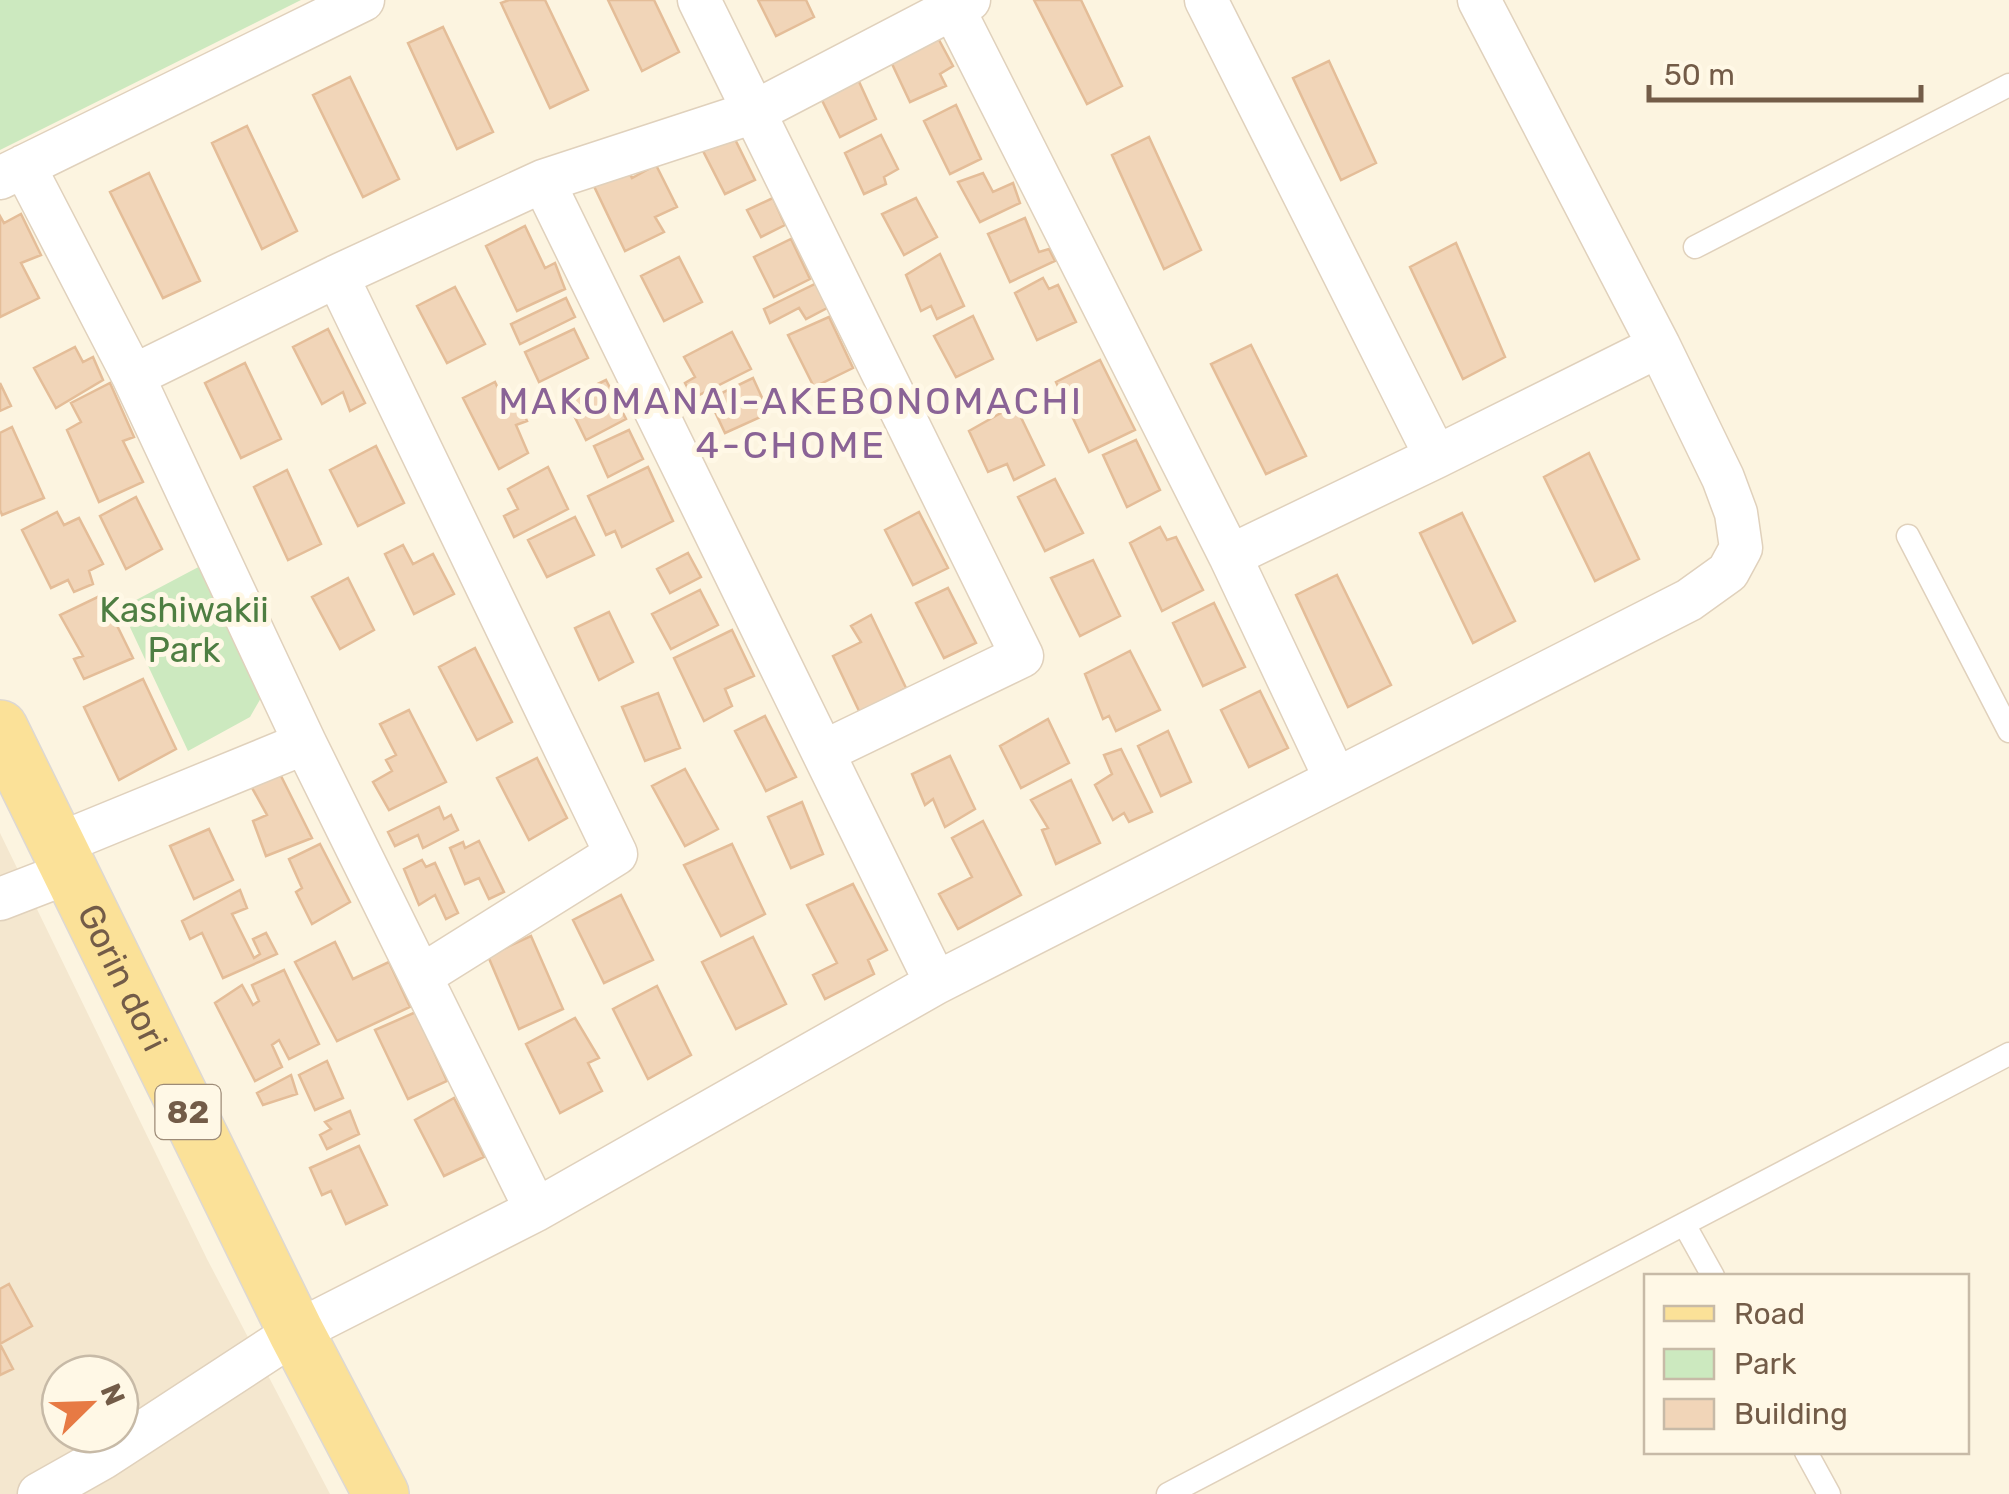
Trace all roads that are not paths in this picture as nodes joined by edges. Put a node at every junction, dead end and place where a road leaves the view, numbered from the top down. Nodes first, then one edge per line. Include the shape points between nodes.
1 (363, 0) edge
2 (700, 0) edge
3 (1206, 0) edge
4 (1479, 0) edge
5 (961, 4) edge
6 (2009, 85) edge
7 (754, 112) junction
8 (12, 172) edge
9 (543, 180) junction
10 (1694, 247) dead end
11 (337, 276) junction
12 (1659, 346) junction
13 (133, 376) junction
14 (1436, 458) junction
15 (1908, 536) dead end
16 (1230, 556) junction
17 (0, 728) edge
18 (2009, 731) edge
19 (305, 743) junction
20 (823, 752) junction
21 (1335, 778) junction
22 (63, 859) junction
23 (0, 899) edge
24 (421, 976) junction
25 (936, 983) junction
26 (2009, 1054) edge
27 (536, 1210) junction
28 (1684, 1224) junction
29 (1712, 1274) edge
30 (296, 1332) junction
31 (1807, 1454) edge
32 (39, 1494) edge
33 (382, 1494) edge
34 (1168, 1494) edge
35 (1829, 1494) edge

1 - 8 street
2 - 7 street
3 - 14 street
4 - 12 street
5 - 7 street
5 - 16 street
6 - 10 lane
7 - 9 street
7 - 20 street via 1022,656
8 - 13 street
9 - 11 street
9 - 20 street
11 - 13 street
11 - 24 street via 616,854
12 - 14 street
12 - 21 street via 1736,513 1741,548 1728,572 1690,600
13 - 19 street
14 - 16 street
15 - 18 lane
16 - 21 street
17 - 22 main road, Gorin dori / 82
19 - 22 street
19 - 24 street
20 - 25 street
21 - 25 street
22 - 23 street
22 - 30 main road, Gorin dori / 82
24 - 27 street
25 - 27 street
26 - 28 lane
27 - 30 street
28 - 29 lane
28 - 34 lane
30 - 32 street
30 - 33 main road, Gorin dori / 82
31 - 35 lane

